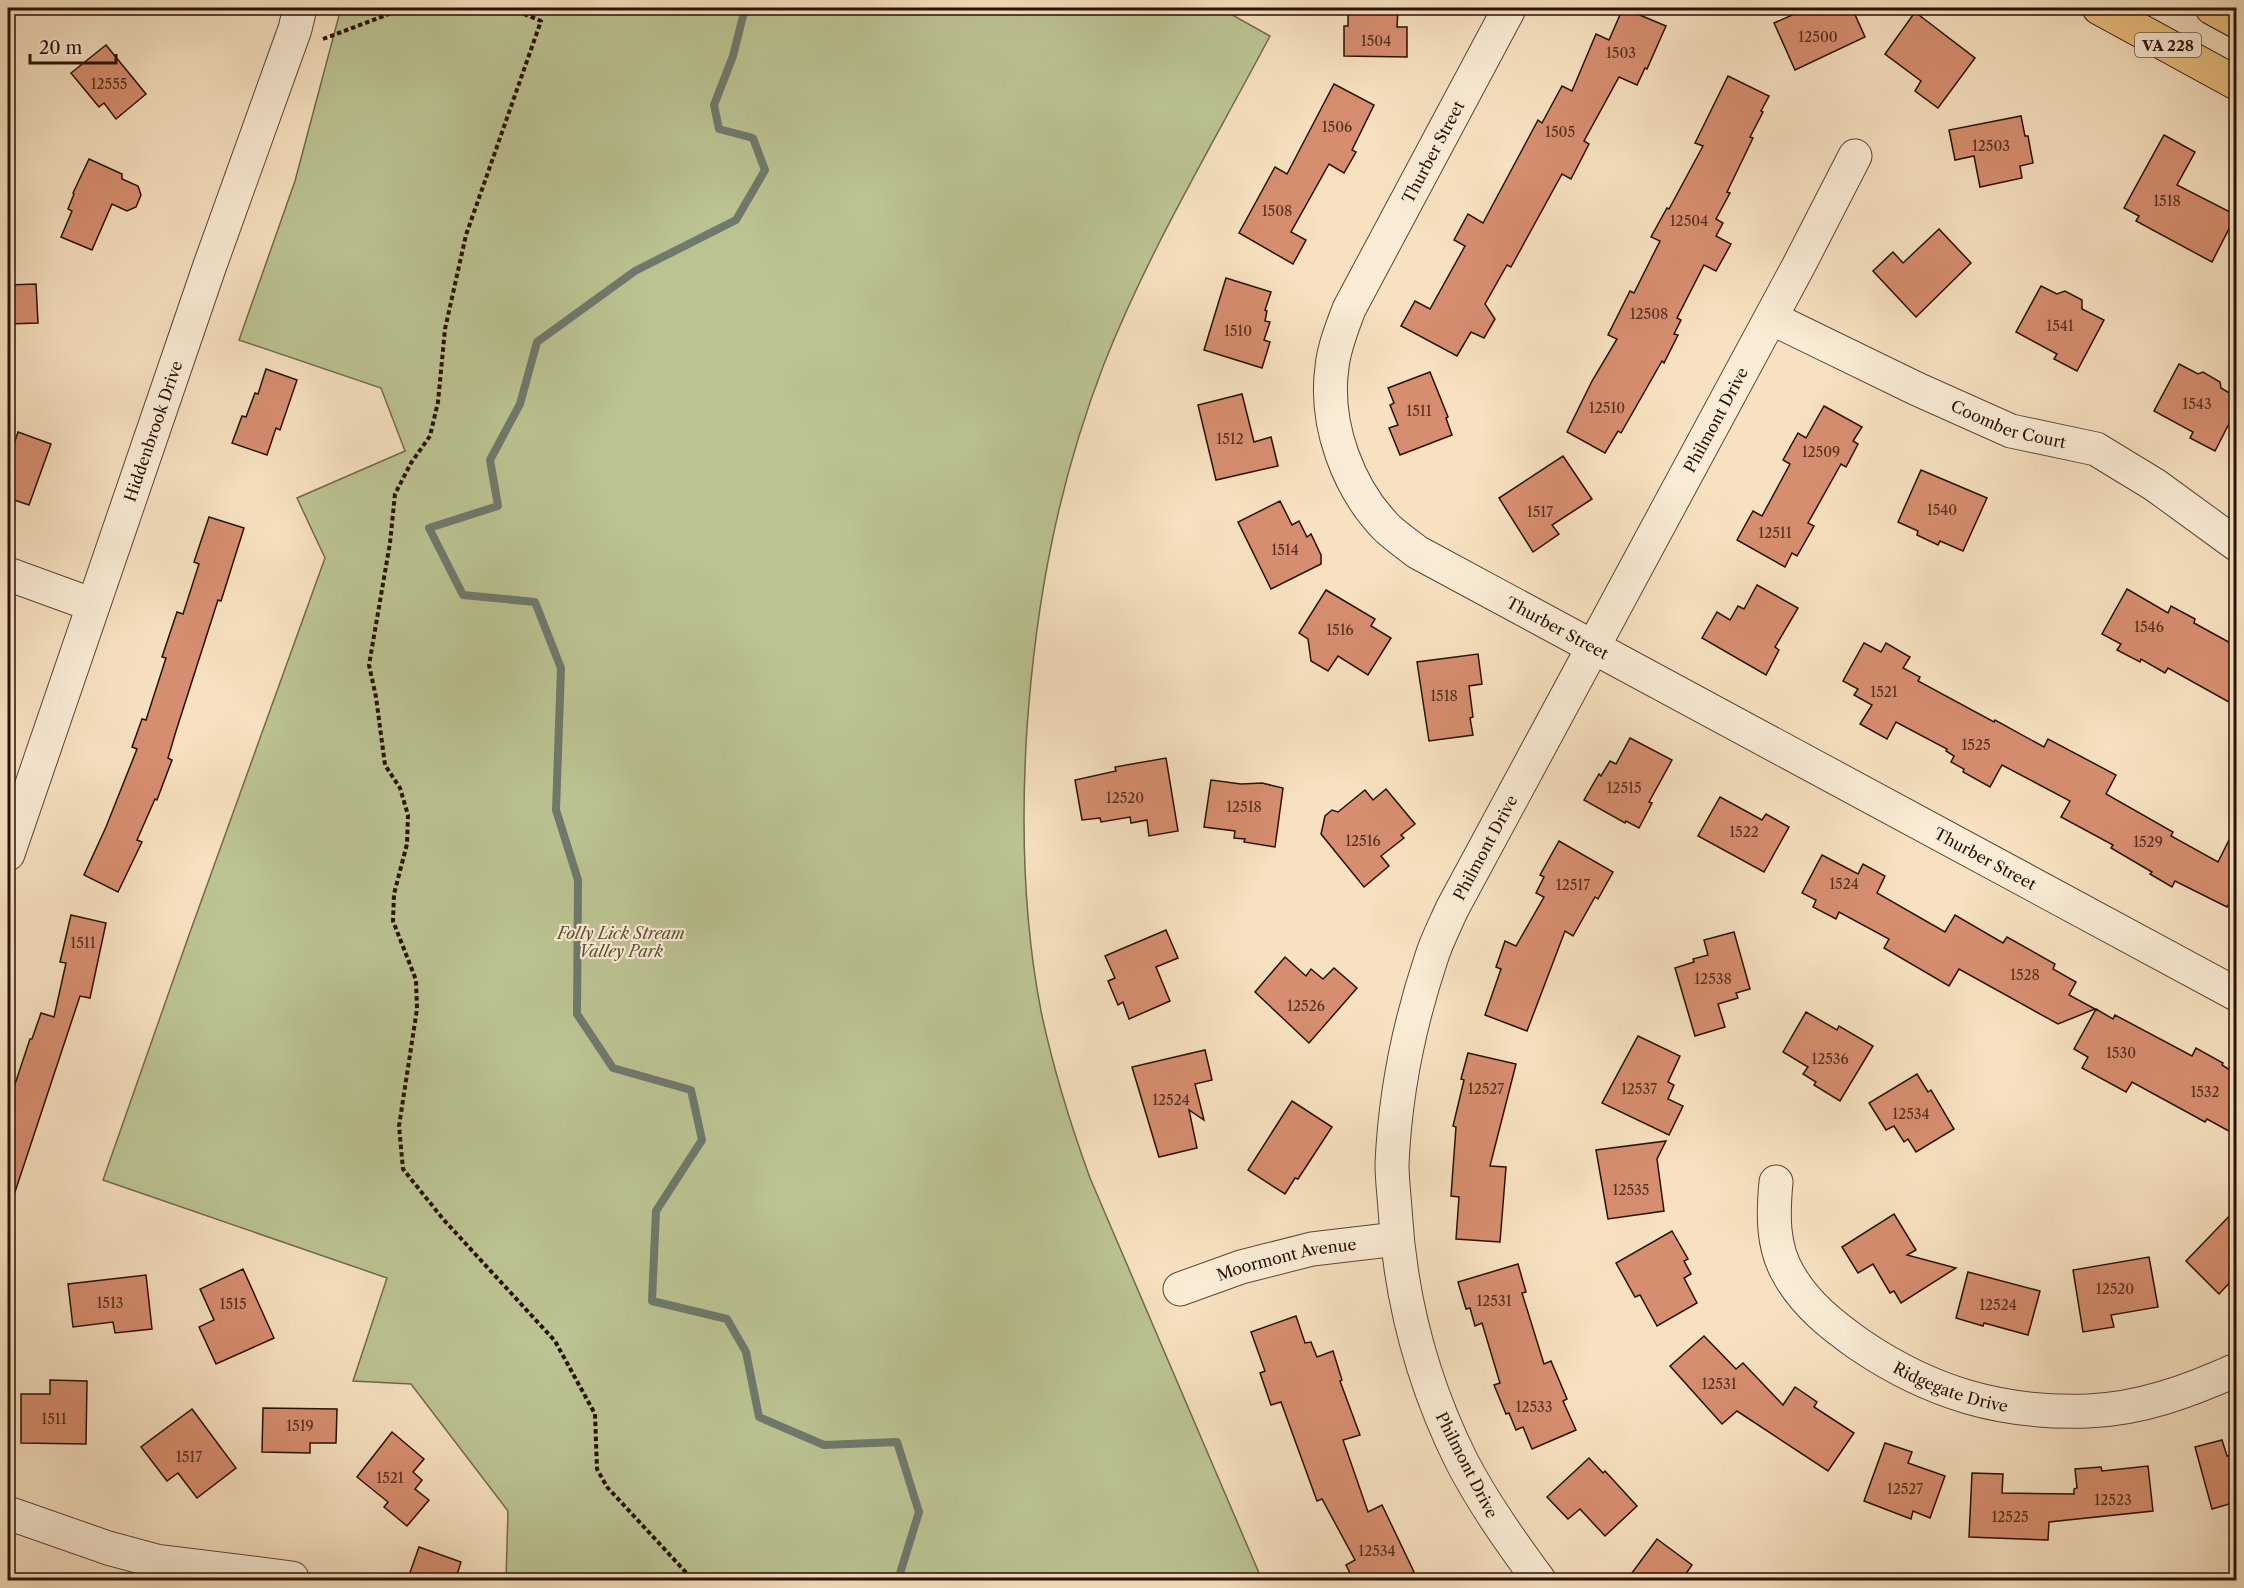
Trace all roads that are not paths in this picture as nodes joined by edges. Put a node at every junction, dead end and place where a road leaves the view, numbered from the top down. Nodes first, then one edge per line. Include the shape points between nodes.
1 (2099, 8) edge
2 (2212, 8) edge
3 (1508, 11) dead end
4 (297, 18) edge
5 (2236, 21) edge
6 (2236, 83) edge
7 (1855, 156) dead end
8 (1771, 318) junction
9 (2236, 544) edge
10 (8, 574) edge
11 (93, 605) junction
12 (1593, 647) junction
13 (8, 854) edge
14 (2236, 994) edge
15 (1776, 1182) dead end
16 (1397, 1239) junction
17 (1180, 1289) dead end
18 (2236, 1370) edge
19 (8, 1513) edge
20 (292, 1578) dead end
21 (1539, 1581) edge

1 - 6 main road, VA 228
2 - 5 main road
3 - 12 street, Thurber Street via 1349,309 1331,368 1331,405 1338,441 1352,477 1388,528 1417,552
4 - 11 street, Hiddenbrook Drive
7 - 8 street, Philmont Drive
8 - 9 street, Coomber Court via 2011,431 2096,449
8 - 12 street, Philmont Drive
10 - 11 street
11 - 13 street, Hiddenbrook Drive
12 - 14 street, Thurber Street
12 - 16 street, Philmont Drive via 1452,909 1431,958 1399,1095 1392,1166
15 - 18 street, Ridgegate Drive via 1773,1215 1777,1243 1788,1274 1807,1302 1841,1332 1887,1363 1935,1387 1986,1402 2038,1411 2090,1411 2143,1404
16 - 17 street, Moormont Avenue via 1312,1249 1241,1267
16 - 21 street, Philmont Drive via 1417,1347 1437,1406 1463,1463 1498,1524
19 - 20 street via 156,1561

